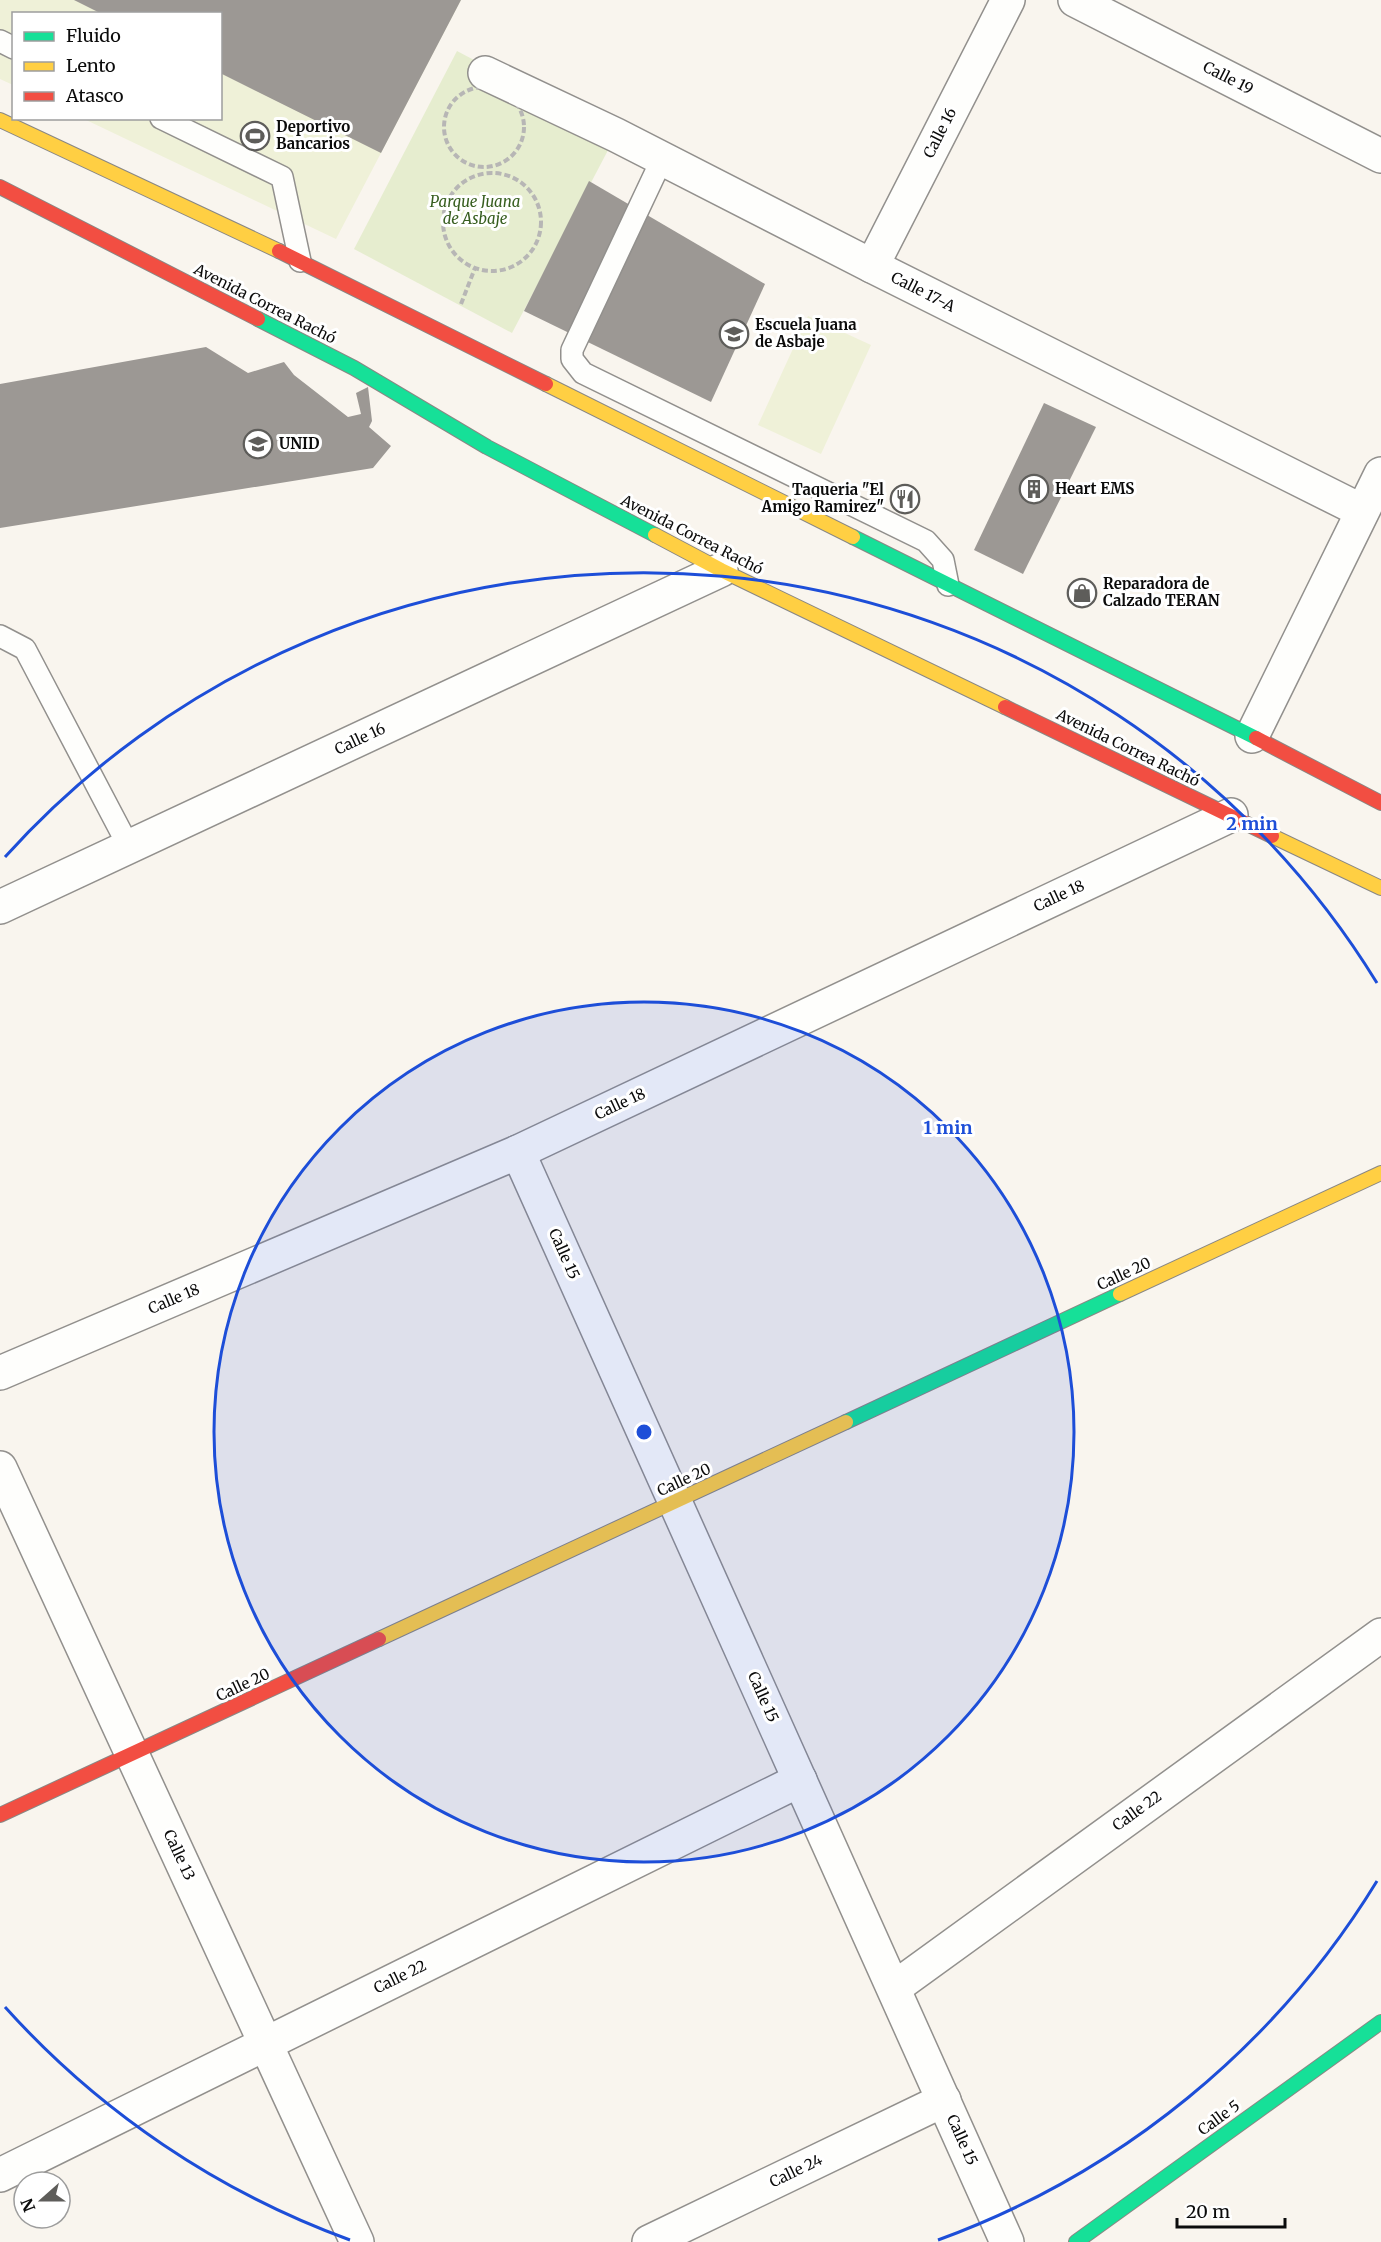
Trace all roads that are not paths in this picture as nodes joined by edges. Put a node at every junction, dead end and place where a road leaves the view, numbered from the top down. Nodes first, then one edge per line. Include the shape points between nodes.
1 (1008, 0) edge
2 (1075, 0) edge
3 (485, 73) dead end
4 (0, 120) edge
5 (165, 120) edge
6 (1381, 156) edge
7 (662, 159) junction
8 (0, 187) edge
9 (300, 261) junction
10 (872, 266) junction
11 (1381, 474) edge
12 (1362, 511) junction
13 (721, 570) junction
14 (948, 585) junction
15 (0, 636) edge
16 (1252, 736) junction
17 (1381, 802) edge
18 (1231, 815) junction
19 (129, 847) junction
20 (1381, 888) edge
21 (0, 907) edge
22 (518, 1152) junction
23 (1381, 1173) edge
24 (0, 1373) edge
25 (0, 1468) edge
26 (675, 1502) junction
27 (1381, 1635) edge
28 (132, 1755) junction
29 (800, 1780) junction
30 (0, 1815) edge
31 (894, 1988) junction
32 (1381, 2022) edge
33 (265, 2044) junction
34 (944, 2100) junction
35 (0, 2175) edge
36 (357, 2242) edge
37 (649, 2242) edge
38 (1007, 2242) edge
39 (1076, 2242) edge

1 - 10 street, Calle 16
2 - 6 street, Calle 19
3 - 7 street, Calle 17-A
4 - 9 main road
5 - 9 lane via 282,177
7 - 10 street, Calle 17-A
7 - 14 lane via 572,350 572,359 583,373 926,541 943,560
8 - 13 main road, Avenida Correa Rachó via 354,368 487,447
9 - 14 main road
10 - 12 street, Calle 17-A
11 - 12 street
12 - 16 street
13 - 18 main road, Avenida Correa Rachó
13 - 19 street, Calle 16
14 - 16 main road
15 - 19 lane via 25,649
16 - 17 main road
18 - 20 main road, Avenida Correa Rachó
18 - 22 street, Calle 18
19 - 21 street, Calle 16
22 - 24 street, Calle 18
22 - 26 street, Calle 15
23 - 26 main road, Calle 20
25 - 28 street, Calle 13
26 - 28 main road, Calle 20
26 - 29 street, Calle 15
27 - 31 street, Calle 22
28 - 30 main road, Calle 20
28 - 33 street, Calle 13
29 - 31 street, Calle 15
29 - 33 street, Calle 22
31 - 34 street, Calle 15
32 - 39 main road, Calle 5
33 - 35 street, Calle 22
33 - 36 street, Calle 13
34 - 37 street, Calle 24
34 - 38 street, Calle 15

